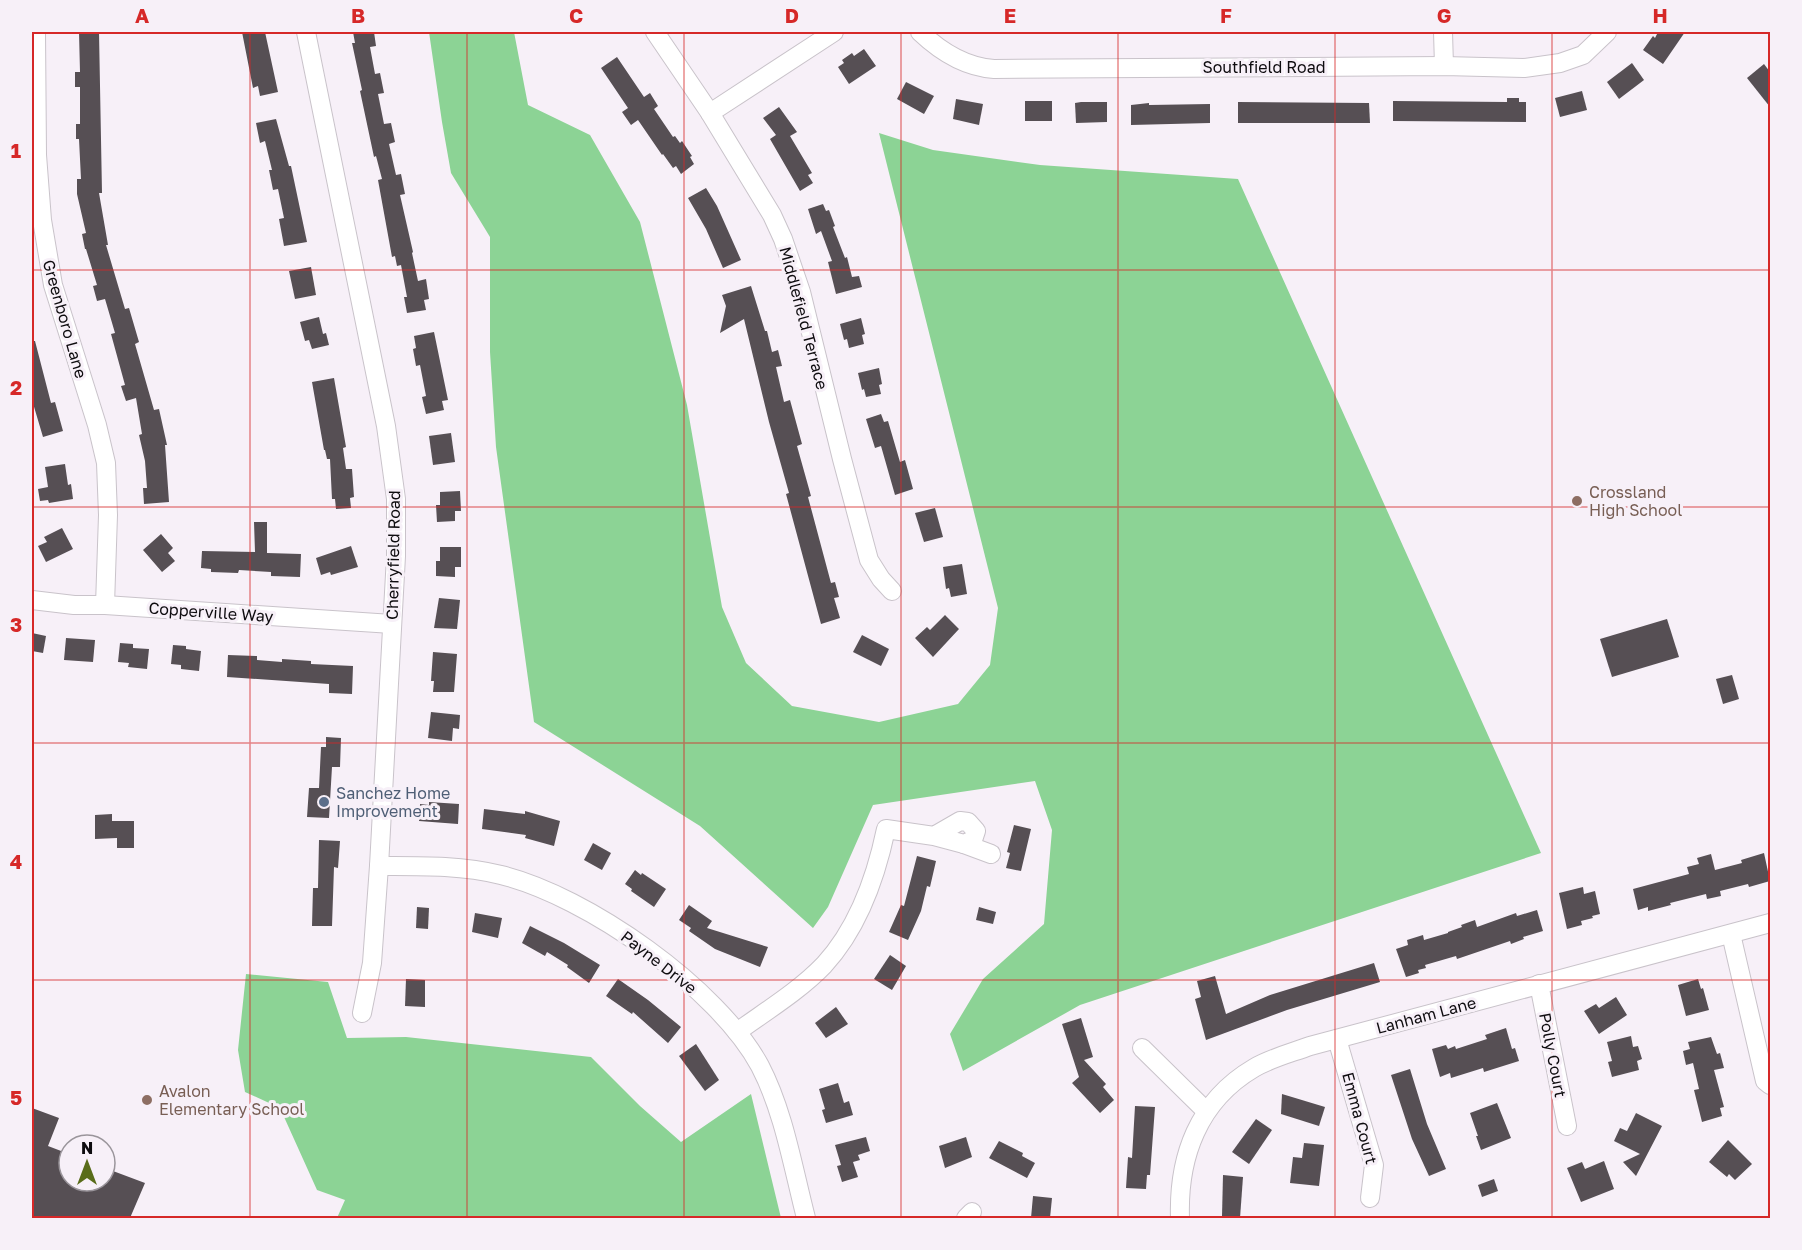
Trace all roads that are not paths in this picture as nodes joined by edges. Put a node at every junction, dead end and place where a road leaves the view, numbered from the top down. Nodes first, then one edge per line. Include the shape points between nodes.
1 (36, 32) edge
2 (306, 32) edge
3 (655, 32) edge
4 (834, 32) edge
5 (920, 32) edge
6 (1443, 32) edge
7 (1607, 32) edge
8 (1444, 66) junction
9 (710, 112) junction
10 (892, 591) dead end
11 (32, 600) edge
12 (105, 605) junction
13 (392, 624) junction
14 (992, 854) dead end
15 (379, 866) junction
16 (1770, 923) edge
17 (1731, 934) junction
18 (1539, 984) junction
19 (362, 1013) dead end
20 (737, 1032) junction
21 (1337, 1039) junction
22 (1142, 1047) dead end
23 (1770, 1084) edge
24 (1206, 1111) junction
25 (1567, 1126) dead end
26 (1370, 1198) dead end
27 (806, 1218) edge
28 (1180, 1218) edge

1 - 12 street, Greenboro Lane via 42,220 53,285 105,463
2 - 13 street, Cherryfield Road via 390,454 396,499
3 - 9 street, Middlefield Terrace
4 - 9 street
5 - 8 street, Southfield Road via 955,58 984,68
6 - 8 street
7 - 8 street, Southfield Road via 1583,55 1560,63 1524,68
9 - 10 street, Middlefield Terrace via 783,239 801,292 869,560
11 - 12 street, Copperville Way
12 - 13 street, Copperville Way
13 - 15 street, Cherryfield Road
14 - 20 street via 964,844 973,840 976,831 968,822 960,821 934,836 886,829 869,888 837,949 798,988
15 - 19 street, Cherryfield Road via 372,963
15 - 20 street, Payne Drive via 486,871 555,894 643,947 690,984
16 - 17 street, Lanham Lane
17 - 18 street, Lanham Lane
17 - 23 street via 1765,1081
18 - 21 street, Lanham Lane
18 - 25 street, Polly Court
20 - 27 street, Payne Drive via 768,1083
21 - 24 street, Lanham Lane via 1254,1068
21 - 26 street, Emma Court via 1374,1164
22 - 24 street
24 - 28 street, Lanham Lane via 1191,1139 1186,1159 1179,1198

